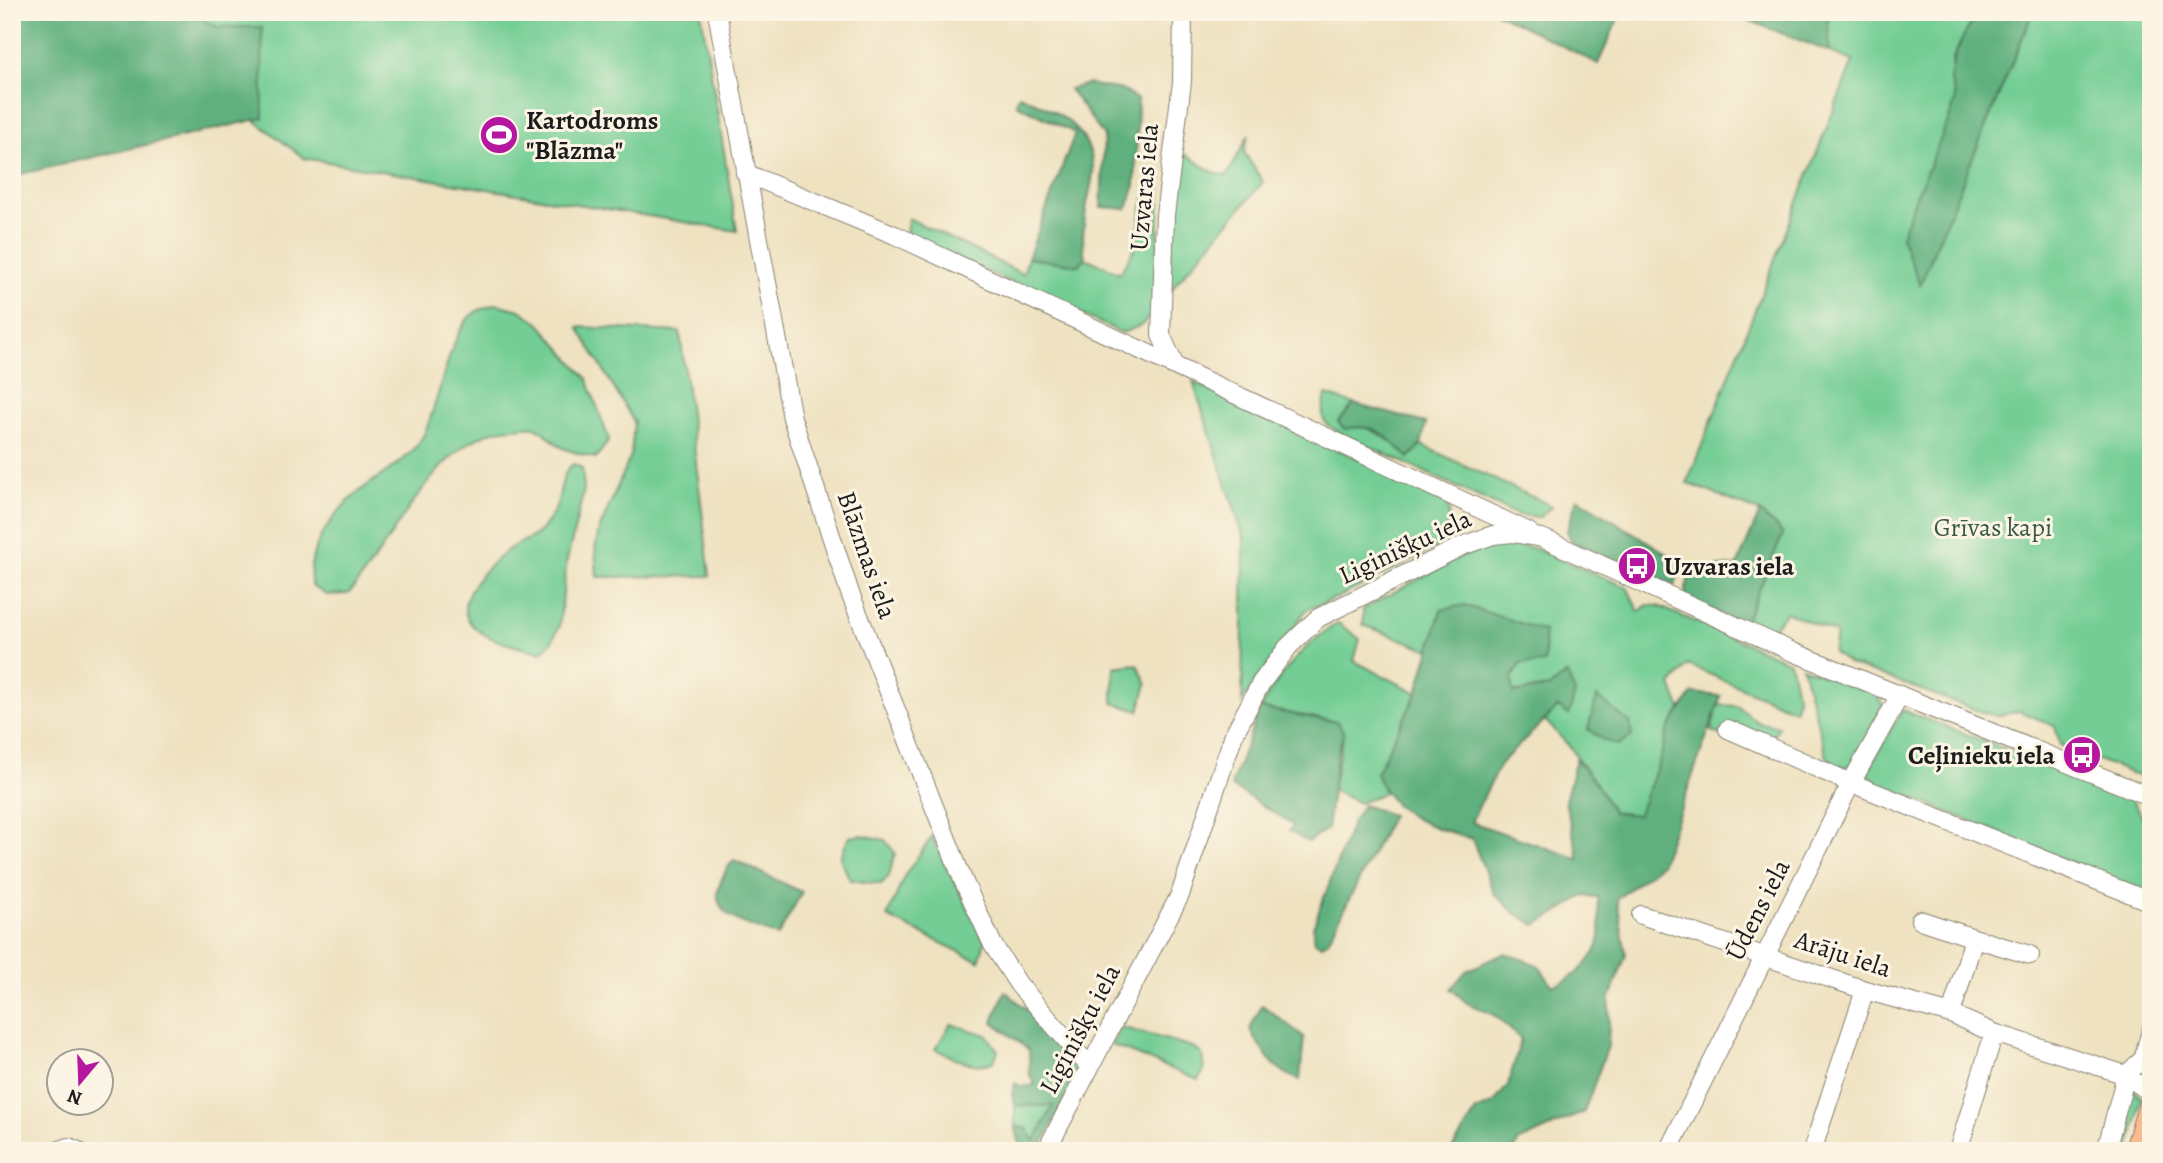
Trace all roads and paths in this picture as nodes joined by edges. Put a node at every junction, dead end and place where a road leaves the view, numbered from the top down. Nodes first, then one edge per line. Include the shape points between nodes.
1 (717, 12) edge
2 (1183, 12) edge
3 (746, 173) junction
4 (1174, 364) junction
5 (1542, 538) junction
6 (1900, 695) junction
7 (1728, 729) dead end
8 (1851, 783) junction
9 (2151, 797) edge
10 (2151, 902) edge
11 (1641, 915) dead end
12 (1920, 920) dead end
13 (1974, 938) junction
14 (2030, 955) dead end
15 (1763, 956) junction
16 (1865, 990) junction
17 (1951, 1014) junction
18 (2151, 1031) edge
19 (1994, 1033) junction
20 (1090, 1067) junction
21 (2126, 1075) junction
22 (2151, 1093) edge
23 (2151, 1103) edge
24 (57, 1151) edge
25 (78, 1151) edge
26 (1046, 1151) edge
27 (1668, 1151) edge
28 (1812, 1151) edge
29 (1958, 1151) edge
30 (2106, 1151) edge
31 (2136, 1151) edge

1 - 3 street, Blāzmas iela
2 - 4 street, Uzvaras iela via 1182,82 1165,215 1161,335
3 - 4 street via 895,235
3 - 20 street, Blāzmas iela via 792,418 850,593 993,946 1019,985
4 - 5 street
5 - 6 street, Liginišķu iela via 1778,646
5 - 20 street, Liginišķu iela via 1513,533 1462,546 1318,618 1289,647 1261,683 1234,734 1180,895
6 - 8 street, Ūdens iela
6 - 9 street, Liginišķu iela
7 - 8 street
8 - 10 street
8 - 15 street, Ūdens iela
11 - 15 street, Arāju iela
12 - 13 street
13 - 14 street
13 - 17 street
15 - 16 street, Arāju iela
15 - 27 street, Ūdens iela
16 - 17 street, Arāju iela
16 - 28 street
17 - 19 street, Arāju iela
18 - 21 street via 2143,1059
19 - 21 street, Arāju iela
19 - 29 street
20 - 26 street, Liginišķu iela
21 - 22 street, Arāju iela
21 - 30 street
23 - 31 main road
24 - 25 street via 69,1147

